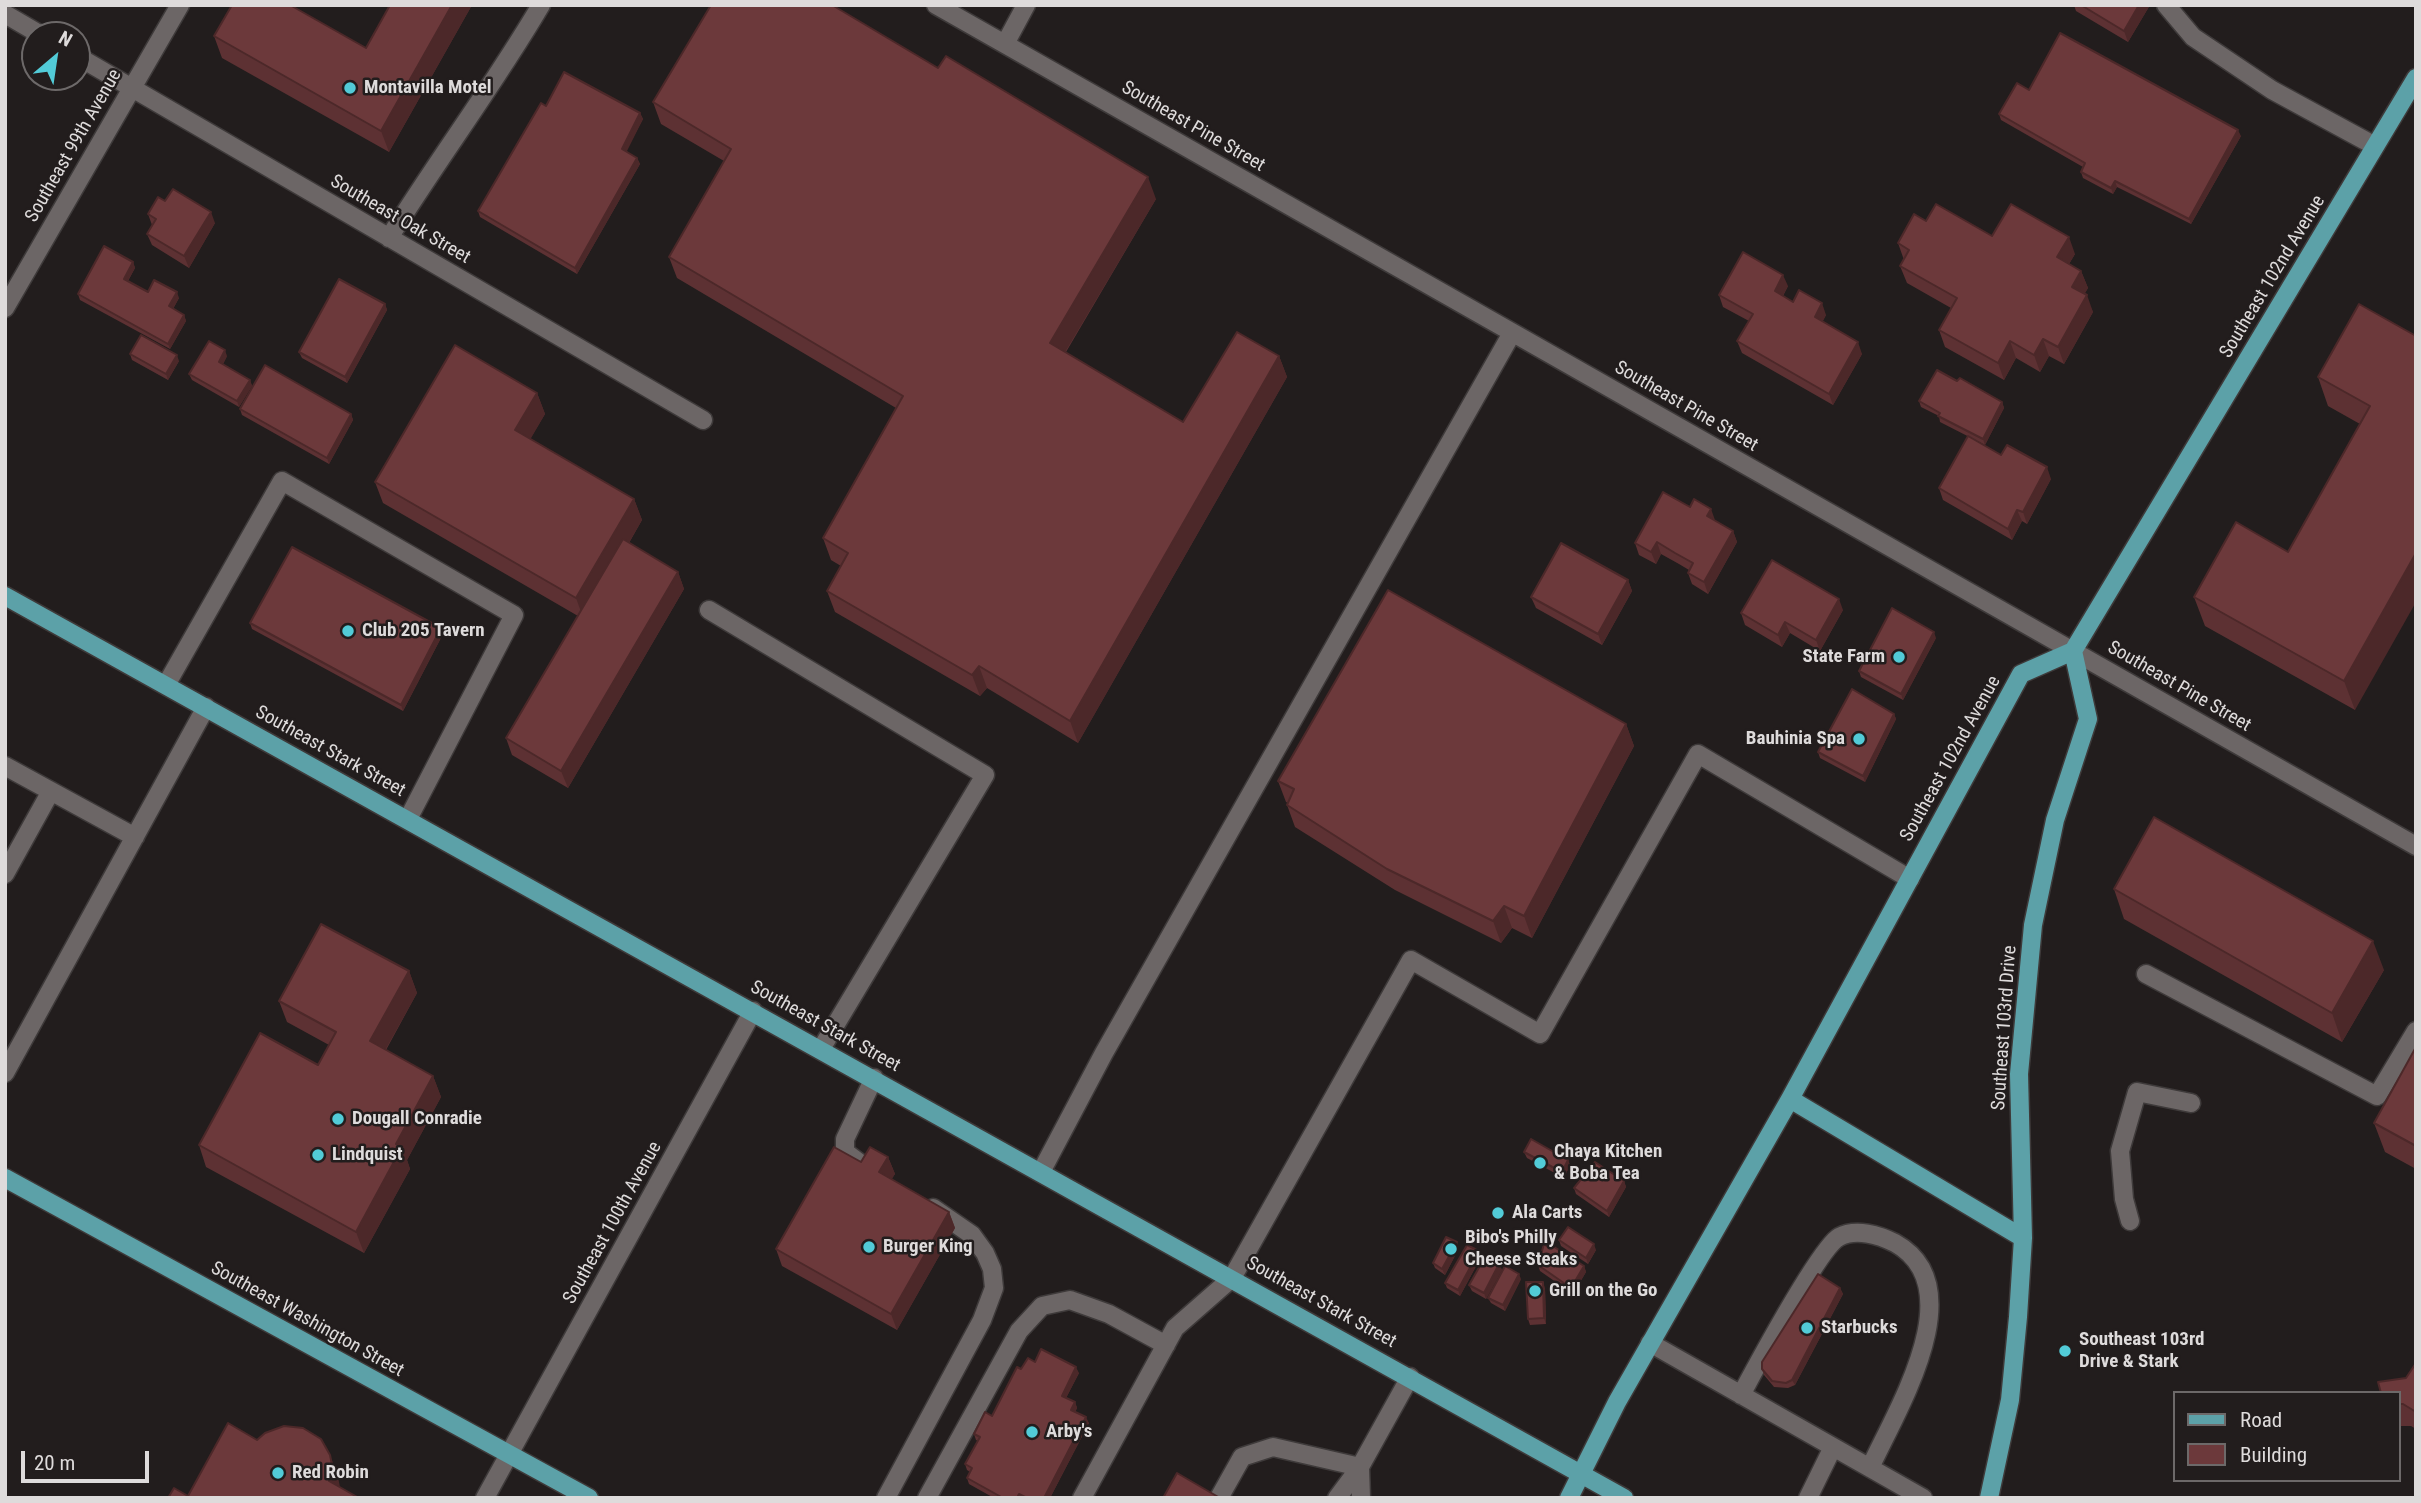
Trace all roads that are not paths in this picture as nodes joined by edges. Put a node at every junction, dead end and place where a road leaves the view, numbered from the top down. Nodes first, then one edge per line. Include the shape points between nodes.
1 (180, 5) edge
2 (541, 5) edge
3 (936, 5) edge
4 (1027, 5) edge
5 (2166, 5) edge
6 (5, 14) edge
7 (21, 23) edge
8 (1004, 44) junction
9 (91, 64) edge
10 (2416, 78) edge
11 (132, 88) junction
12 (2375, 146) junction
13 (389, 238) junction
14 (5, 308) edge
15 (1512, 332) junction
16 (702, 420) dead end
17 (5, 596) edge
18 (709, 610) dead end
19 (2073, 651) junction
20 (166, 685) junction
21 (206, 708) junction
22 (5, 766) edge
23 (51, 791) junction
24 (408, 819) junction
25 (135, 837) junction
26 (2416, 846) edge
27 (5, 874) edge
28 (1910, 879) junction
29 (2146, 974) dead end
30 (753, 1012) junction
31 (2416, 1031) edge
32 (821, 1049) junction
33 (5, 1073) edge
34 (874, 1078) junction
35 (1790, 1099) junction
36 (2191, 1103) dead end
37 (871, 1172) edge
38 (1041, 1172) junction
39 (5, 1178) edge
40 (922, 1201) edge
41 (2130, 1221) dead end
42 (2023, 1238) junction
43 (1232, 1278) junction
44 (1650, 1343) junction
45 (1166, 1345) junction
46 (1410, 1377) junction
47 (1741, 1395) junction
48 (1833, 1447) junction
49 (510, 1454) junction
50 (1360, 1467) junction
51 (1870, 1468) junction
52 (1581, 1473) junction
53 (485, 1498) edge
54 (589, 1498) edge
55 (886, 1498) edge
56 (927, 1498) edge
57 (1082, 1498) edge
58 (1219, 1498) edge
59 (1337, 1498) edge
60 (1361, 1498) edge
61 (1569, 1498) edge
62 (1624, 1498) edge
63 (1808, 1498) edge
64 (1923, 1498) edge
65 (1989, 1498) edge

1 - 11 street, Southeast 99th Avenue
2 - 13 street
3 - 8 street, Southeast Pine Street
4 - 8 street
5 - 12 street via 2193,37 2261,83
6 - 7 street
8 - 15 street, Southeast Pine Street
9 - 11 street, Southeast Oak Street
10 - 12 main road, Southeast 102nd Avenue
11 - 13 street, Southeast Oak Street
11 - 14 street, Southeast 99th Avenue
12 - 19 main road, Southeast 102nd Avenue
13 - 16 street, Southeast Oak Street
15 - 19 street, Southeast Pine Street
15 - 38 street
17 - 20 main road, Southeast Stark Street
18 - 32 street via 985,775
19 - 26 street, Southeast Pine Street
19 - 28 main road, Southeast 102nd Avenue via 2021,674
19 - 42 main road, Southeast 103rd Drive via 2088,719 2054,820 2033,925 2019,1074
20 - 21 main road, Southeast Stark Street
20 - 24 street via 282,481 514,615
21 - 24 main road, Southeast Stark Street
21 - 25 street
22 - 23 street
23 - 25 street
23 - 27 street
24 - 30 main road, Southeast Stark Street
25 - 33 street
28 - 35 main road, Southeast 102nd Avenue
28 - 43 street via 1698,754 1540,1034 1410,960
29 - 31 street via 2377,1096
30 - 32 main road, Southeast Stark Street
30 - 49 street, Southeast 100th Avenue
32 - 34 main road, Southeast Stark Street
34 - 37 street via 845,1139 845,1152
34 - 38 main road, Southeast Stark Street
35 - 42 main road
35 - 44 main road, Southeast 102nd Avenue
36 - 41 street via 2137,1092 2120,1151
38 - 43 main road, Southeast Stark Street
39 - 49 main road, Southeast Washington Street
40 - 55 street via 972,1235 992,1269 994,1288 982,1320
42 - 65 main road, Southeast 103rd Drive via 2010,1399
43 - 45 street via 1175,1328
43 - 46 main road, Southeast Stark Street
44 - 47 street
44 - 52 main road, Southeast 102nd Avenue
45 - 56 street via 1109,1314 1070,1300 1042,1306 1019,1331
45 - 57 street
46 - 50 street
46 - 52 main road, Southeast Stark Street
47 - 48 street
47 - 51 street via 1819,1259 1838,1237 1858,1233 1881,1236 1900,1246 1918,1263 1927,1282 1930,1310 1921,1357
48 - 51 street
48 - 63 street
49 - 53 street, Southeast 100th Avenue
49 - 54 main road, Southeast Washington Street
50 - 58 street via 1273,1447 1242,1457
50 - 59 street
50 - 60 street
51 - 64 street
52 - 61 main road, Southeast 102nd Avenue
52 - 62 main road, Southeast Stark Street

